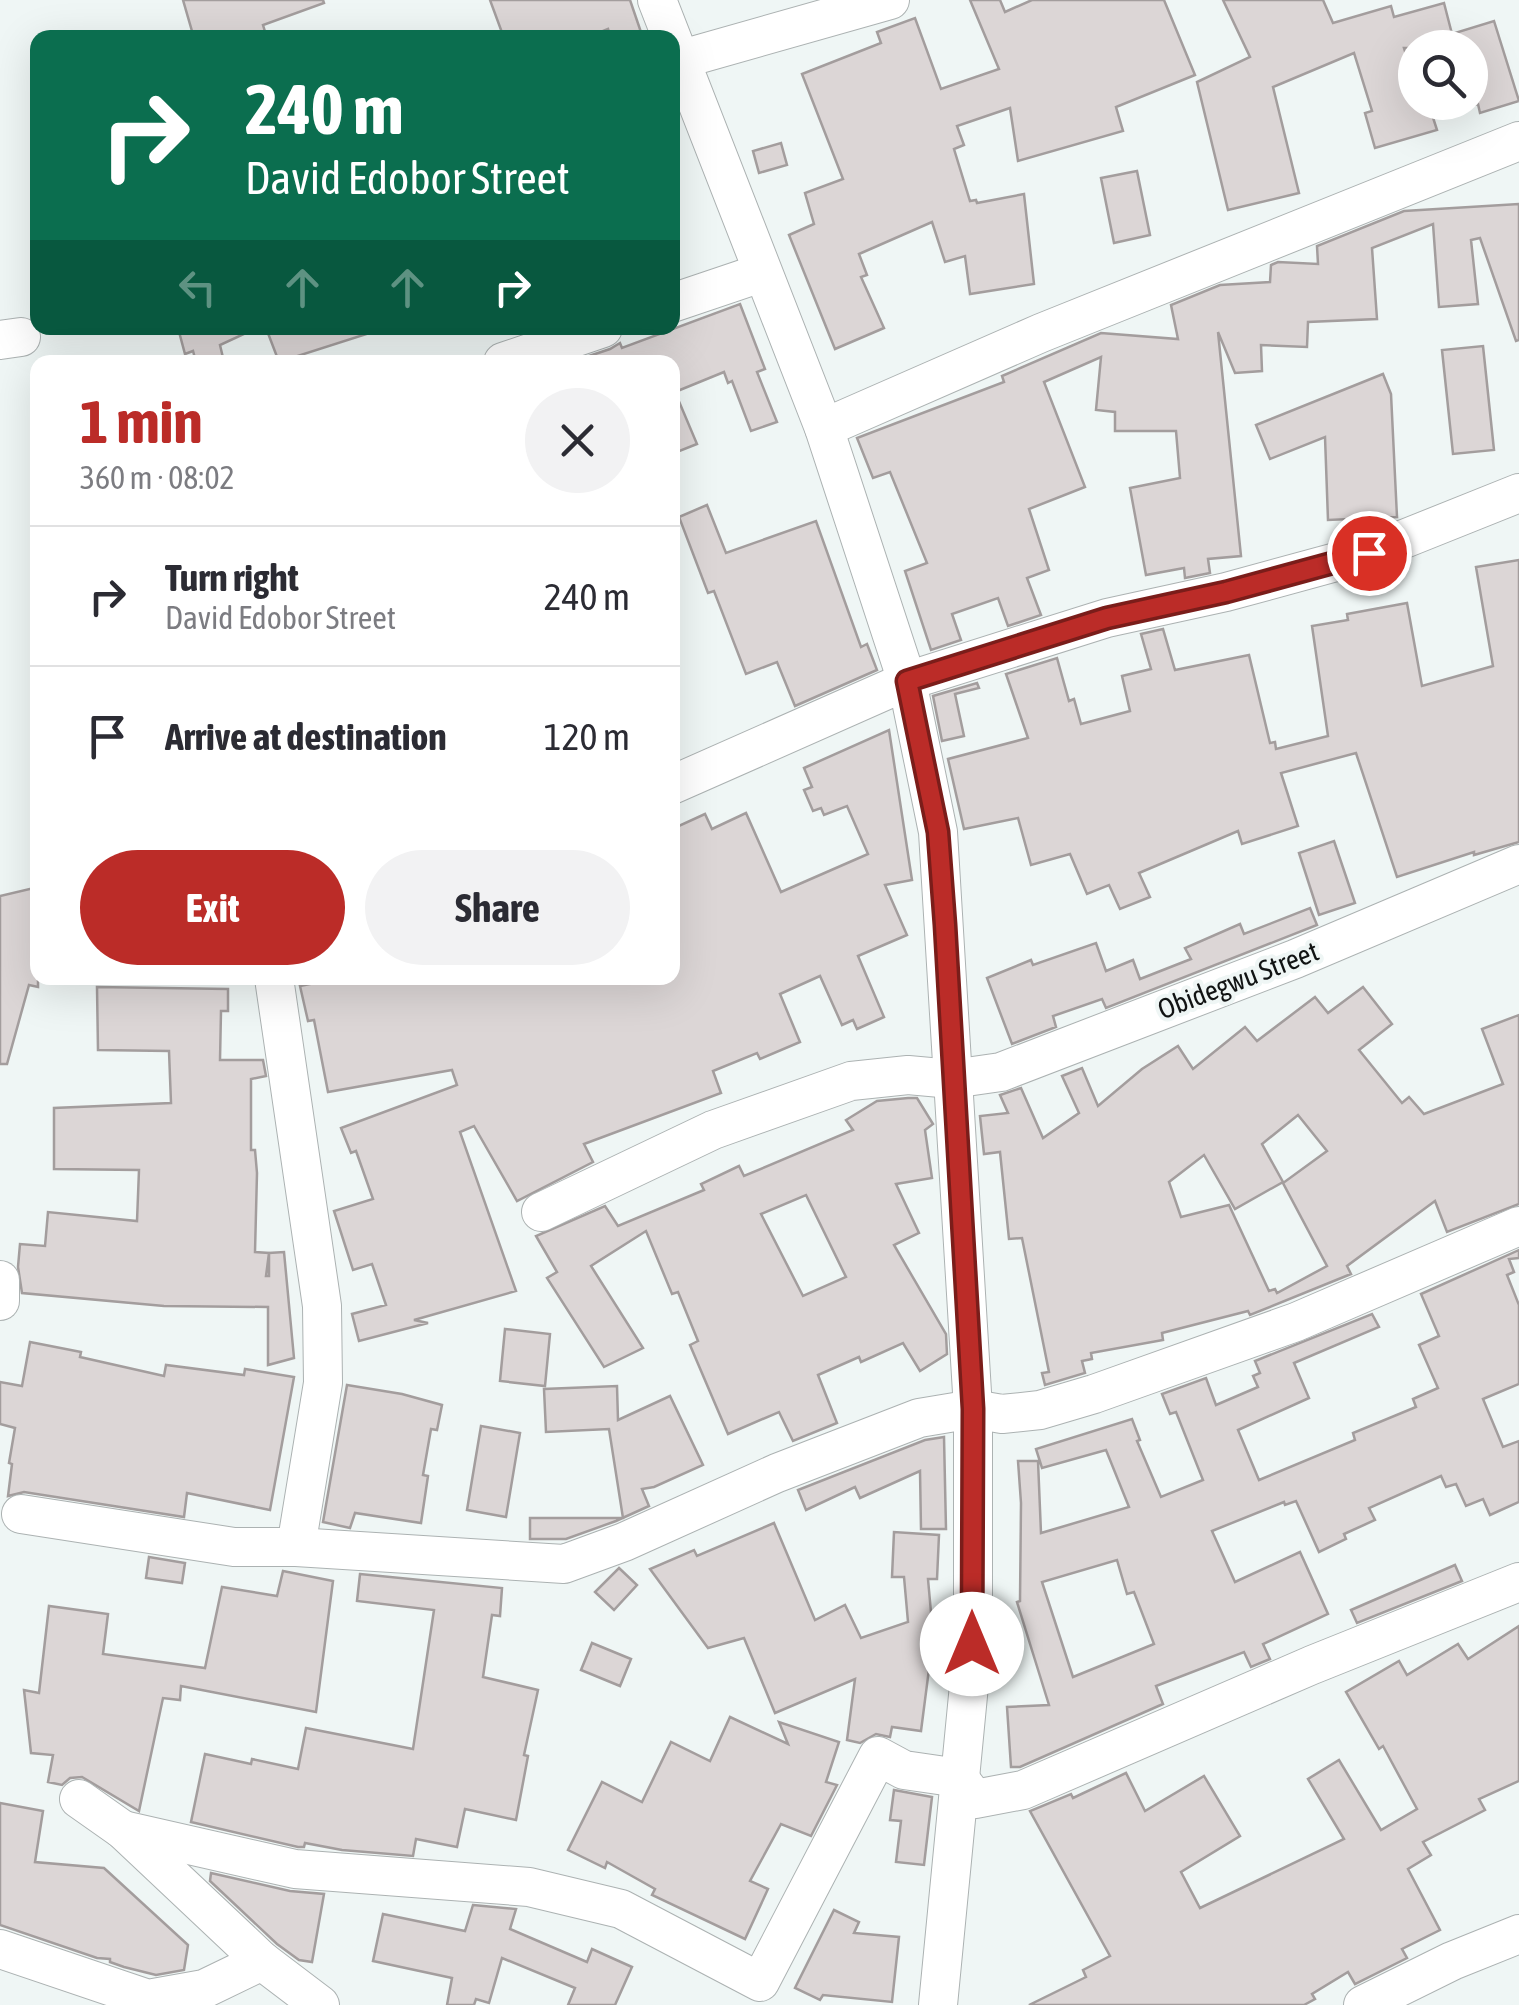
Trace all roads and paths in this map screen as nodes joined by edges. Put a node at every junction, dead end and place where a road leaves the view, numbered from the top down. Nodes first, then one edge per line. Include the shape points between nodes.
1 (658, 0) edge
2 (890, 0) edge
3 (670, 30) edge
4 (680, 54) edge
5 (682, 59) junction
6 (1519, 141) edge
7 (761, 272) junction
8 (680, 301) edge
9 (583, 335) edge
10 (524, 355) edge
11 (824, 428) junction
12 (1519, 494) edge
13 (907, 681) junction
14 (680, 781) edge
15 (1519, 864) edge
16 (275, 985) edge
17 (952, 1079) junction
18 (541, 1212) dead end
19 (1519, 1226) edge
20 (0, 1280) edge
21 (0, 1301) edge
22 (973, 1409) junction
23 (21, 1514) dead end
24 (296, 1547) junction
25 (1519, 1582) edge
26 (959, 1778) junction
27 (79, 1799) dead end
28 (124, 1830) junction
29 (1519, 1934) edge
30 (0, 1949) edge
31 (262, 1961) junction
32 (756, 1994) edge
33 (320, 2005) edge
34 (938, 2005) edge
35 (1363, 2005) edge

1 - 3 street
2 - 5 street
4 - 5 street
5 - 7 street
6 - 11 street
7 - 8 street
7 - 11 street
9 - 10 street
11 - 13 street
12 - 13 street via 1369,553 1107,618
13 - 14 street
13 - 17 street via 938,832
15 - 17 street, Obidegwu Street via 1295,960 1002,1072
16 - 24 street via 322,1306 323,1384
17 - 18 street, Obidegwu Street via 851,1081 714,1130
17 - 22 street
19 - 22 street via 1151,1376 1040,1410
20 - 21 street
22 - 24 street via 918,1418 564,1564
22 - 26 street via 972,1644
23 - 24 street via 234,1547
25 - 26 street via 1023,1790 975,1799
26 - 32 street via 904,1770 878,1756
26 - 34 street
27 - 28 street
28 - 31 street
28 - 32 street via 295,1869 528,1887 621,1909
29 - 35 street
30 - 31 street via 148,1999 204,1988
31 - 33 street

